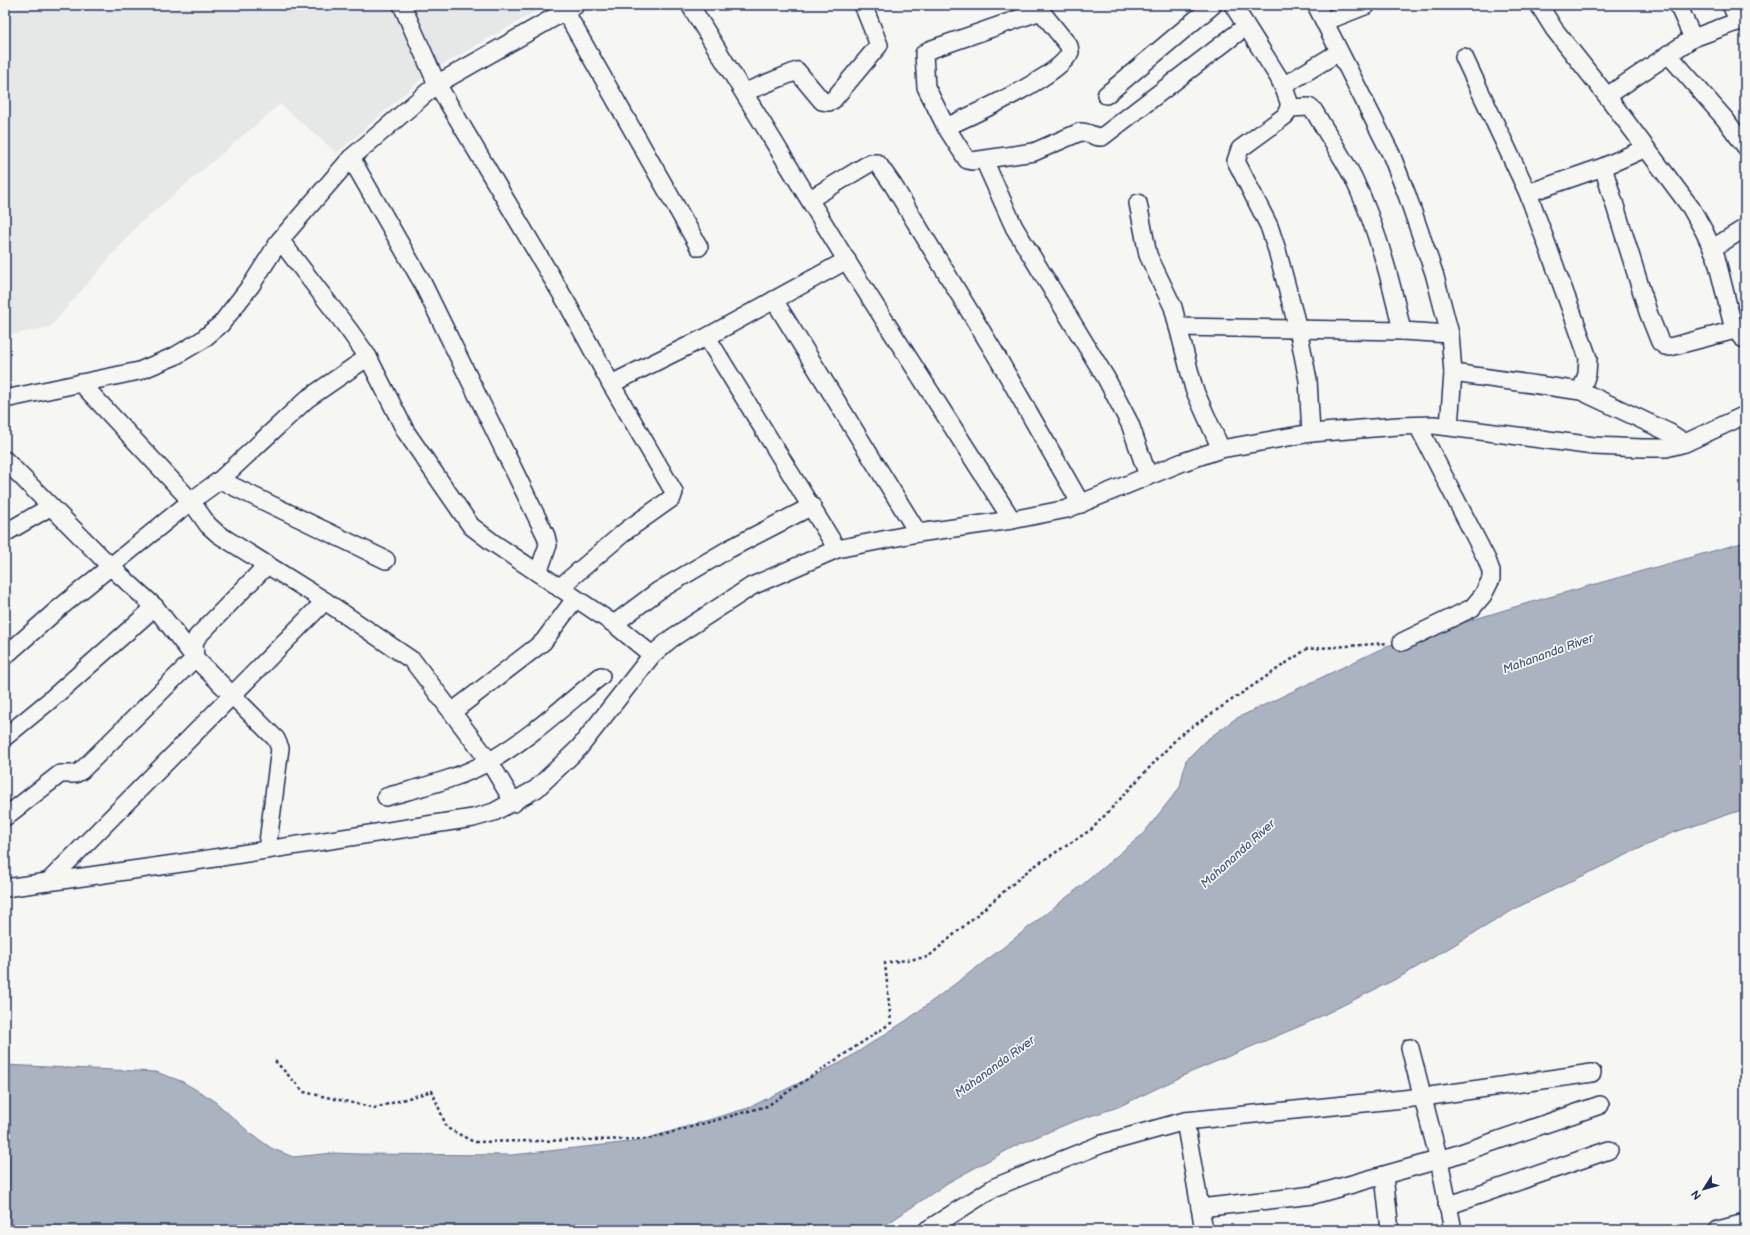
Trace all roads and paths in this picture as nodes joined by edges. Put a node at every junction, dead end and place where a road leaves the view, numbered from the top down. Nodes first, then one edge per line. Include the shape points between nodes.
1 (402, 5) edge
2 (690, 5) edge
3 (863, 5) edge
4 (1213, 5) edge
5 (1233, 5) edge
6 (1316, 5) edge
7 (1367, 5) edge
8 (1539, 5) edge
9 (1678, 5) edge
10 (1731, 5) edge
11 (570, 8) edge
12 (1039, 8) edge
13 (1742, 20) edge
14 (1324, 22) junction
15 (1245, 27) junction
16 (1693, 38) junction
17 (1339, 52) junction
18 (1668, 54) junction
19 (1464, 57) dead end
20 (437, 84) junction
21 (1283, 86) junction
22 (745, 92) junction
23 (1106, 95) dead end
24 (1607, 96) junction
25 (1289, 108) junction
26 (946, 127) junction
27 (1745, 146) edge
28 (1646, 148) junction
29 (351, 158) junction
30 (984, 160) junction
31 (1603, 167) junction
32 (1528, 193) junction
33 (810, 200) junction
34 (1138, 203) dead end
35 (1745, 228) edge
36 (280, 240) junction
37 (700, 247) dead end
38 (1712, 248) junction
39 (847, 260) junction
40 (774, 300) junction
41 (1178, 327) junction
42 (1298, 329) junction
43 (1402, 331) junction
44 (1450, 334) junction
45 (1740, 335) edge
46 (705, 338) junction
47 (368, 357) junction
48 (1452, 373) junction
49 (81, 384) junction
50 (611, 384) junction
51 (1581, 391) junction
52 (5, 399) edge
53 (1745, 415) edge
54 (1418, 426) junction
55 (1449, 426) junction
56 (1312, 433) junction
57 (1685, 443) junction
58 (1221, 449) junction
59 (5, 460) edge
60 (1148, 476) junction
61 (220, 480) junction
62 (191, 501) junction
63 (1081, 504) junction
64 (812, 506) junction
65 (50, 507) junction
66 (1012, 520) junction
67 (5, 533) edge
68 (918, 533) junction
69 (837, 549) junction
70 (386, 560) dead end
71 (267, 565) junction
72 (111, 567) junction
73 (538, 573) junction
74 (559, 588) junction
75 (575, 599) junction
76 (325, 601) junction
77 (155, 607) junction
78 (614, 624) junction
79 (1402, 642) joint
80 (652, 655) junction
81 (5, 656) edge
82 (195, 658) junction
83 (601, 676) dead end
84 (232, 695) junction
85 (452, 712) junction
86 (5, 737) edge
87 (489, 761) junction
88 (386, 797) dead end
89 (514, 802) junction
90 (5, 816) edge
91 (267, 850) junction
92 (48, 882) junction
93 (5, 888) edge
94 (1410, 1048) dead end
95 (275, 1061) dead end
96 (1592, 1072) dead end
97 (1423, 1096) junction
98 (1600, 1105) dead end
99 (1185, 1121) junction
100 (1608, 1150) dead end
101 (1439, 1160) junction
102 (1384, 1176) junction
103 (1447, 1206) junction
104 (1200, 1208) junction
105 (1745, 1223) edge
106 (927, 1230) edge
107 (1204, 1230) edge
108 (1390, 1230) edge
109 (1453, 1230) edge
110 (1718, 1230) edge

1 - 20 street
2 - 22 street
3 - 22 street via 879,44 833,100 824,102 795,71
4 - 23 street
5 - 15 street
6 - 14 street
7 - 14 street
8 - 24 street via 1554,29
9 - 16 street
10 - 13 street
11 - 20 street
11 - 37 street
12 - 26 street via 1069,46 1070,52 1058,66 1019,92
12 - 26 street via 924,54 926,88
13 - 16 street
14 - 17 street
15 - 21 street
15 - 30 street via 1102,137 1080,132 1034,152
16 - 18 street
17 - 21 street
17 - 44 street via 1394,161 1434,273
18 - 24 street
18 - 27 street
19 - 32 street
20 - 29 street
20 - 50 street via 568,305
21 - 25 street
22 - 33 street
24 - 28 street
25 - 42 street via 1285,116 1240,149 1236,161 1269,226
25 - 43 street via 1309,107 1314,111 1352,177 1375,232
26 - 30 street via 967,160
28 - 31 street
28 - 38 street via 1691,208
29 - 36 street
29 - 73 street via 422,282 546,536 548,545
30 - 60 street via 1022,240 1106,378 1130,424
31 - 32 street
31 - 45 street via 1648,312 1660,342 1670,347
32 - 51 street via 1588,358 1587,374
33 - 39 street
33 - 63 street via 870,163 879,165 894,185 996,356
34 - 41 street via 1148,255 1166,290
35 - 38 street
36 - 47 street
36 - 49 street via 252,284 221,324 202,340 175,356 139,371
38 - 45 street
39 - 40 street
39 - 66 street
40 - 46 street
40 - 68 street
41 - 42 street
41 - 58 street via 1194,389
42 - 43 street
42 - 56 street via 1308,380
43 - 44 street
44 - 48 street
46 - 50 street
46 - 64 street via 711,342
47 - 61 street via 307,400
47 - 73 street via 406,432 471,526
48 - 51 street
48 - 55 street
49 - 52 street
49 - 62 street
50 - 74 street via 674,494
51 - 57 street via 1670,433
53 - 57 street
54 - 55 street
54 - 56 street
54 - 79 street via 1487,560 1491,579 1484,595 1472,608
55 - 57 street via 1594,446 1666,448
56 - 58 street
58 - 60 street
59 - 65 street
60 - 63 street
61 - 62 street
61 - 70 street
62 - 71 street via 213,530
62 - 72 street
63 - 66 street
64 - 69 street
64 - 78 street via 729,549 658,591
65 - 67 street
65 - 72 street
66 - 68 street
68 - 69 street
69 - 80 street via 752,586 672,638
71 - 76 street
71 - 82 street via 197,637 194,644
72 - 77 street
72 - 81 street
73 - 74 street
74 - 75 street
75 - 78 street
75 - 85 street via 543,642
76 - 84 street
76 - 85 street via 412,661
77 - 82 street
77 - 86 street
78 - 80 street
79 - 95 path via 1307,649 1180,735 1092,829 1030,869 928,957 885,963 891,1023 767,1106 648,1139 474,1142 447,1128 432,1091 375,1108 304,1092
80 - 89 street via 579,748 536,789
82 - 84 street
82 - 90 street via 81,771 75,774 60,774
83 - 87 street via 540,726
84 - 91 street via 276,739 280,748
84 - 92 street
85 - 87 street
87 - 88 street via 448,779
87 - 89 street
89 - 91 street via 494,812 473,818
91 - 92 street
92 - 93 street
94 - 97 street
96 - 97 street
97 - 99 street
97 - 101 street
98 - 101 street
99 - 104 street
99 - 106 street via 1102,1144 996,1187
100 - 103 street
101 - 102 street
101 - 103 street
102 - 104 street via 1313,1195
102 - 108 street
103 - 109 street
104 - 107 street
105 - 110 street

